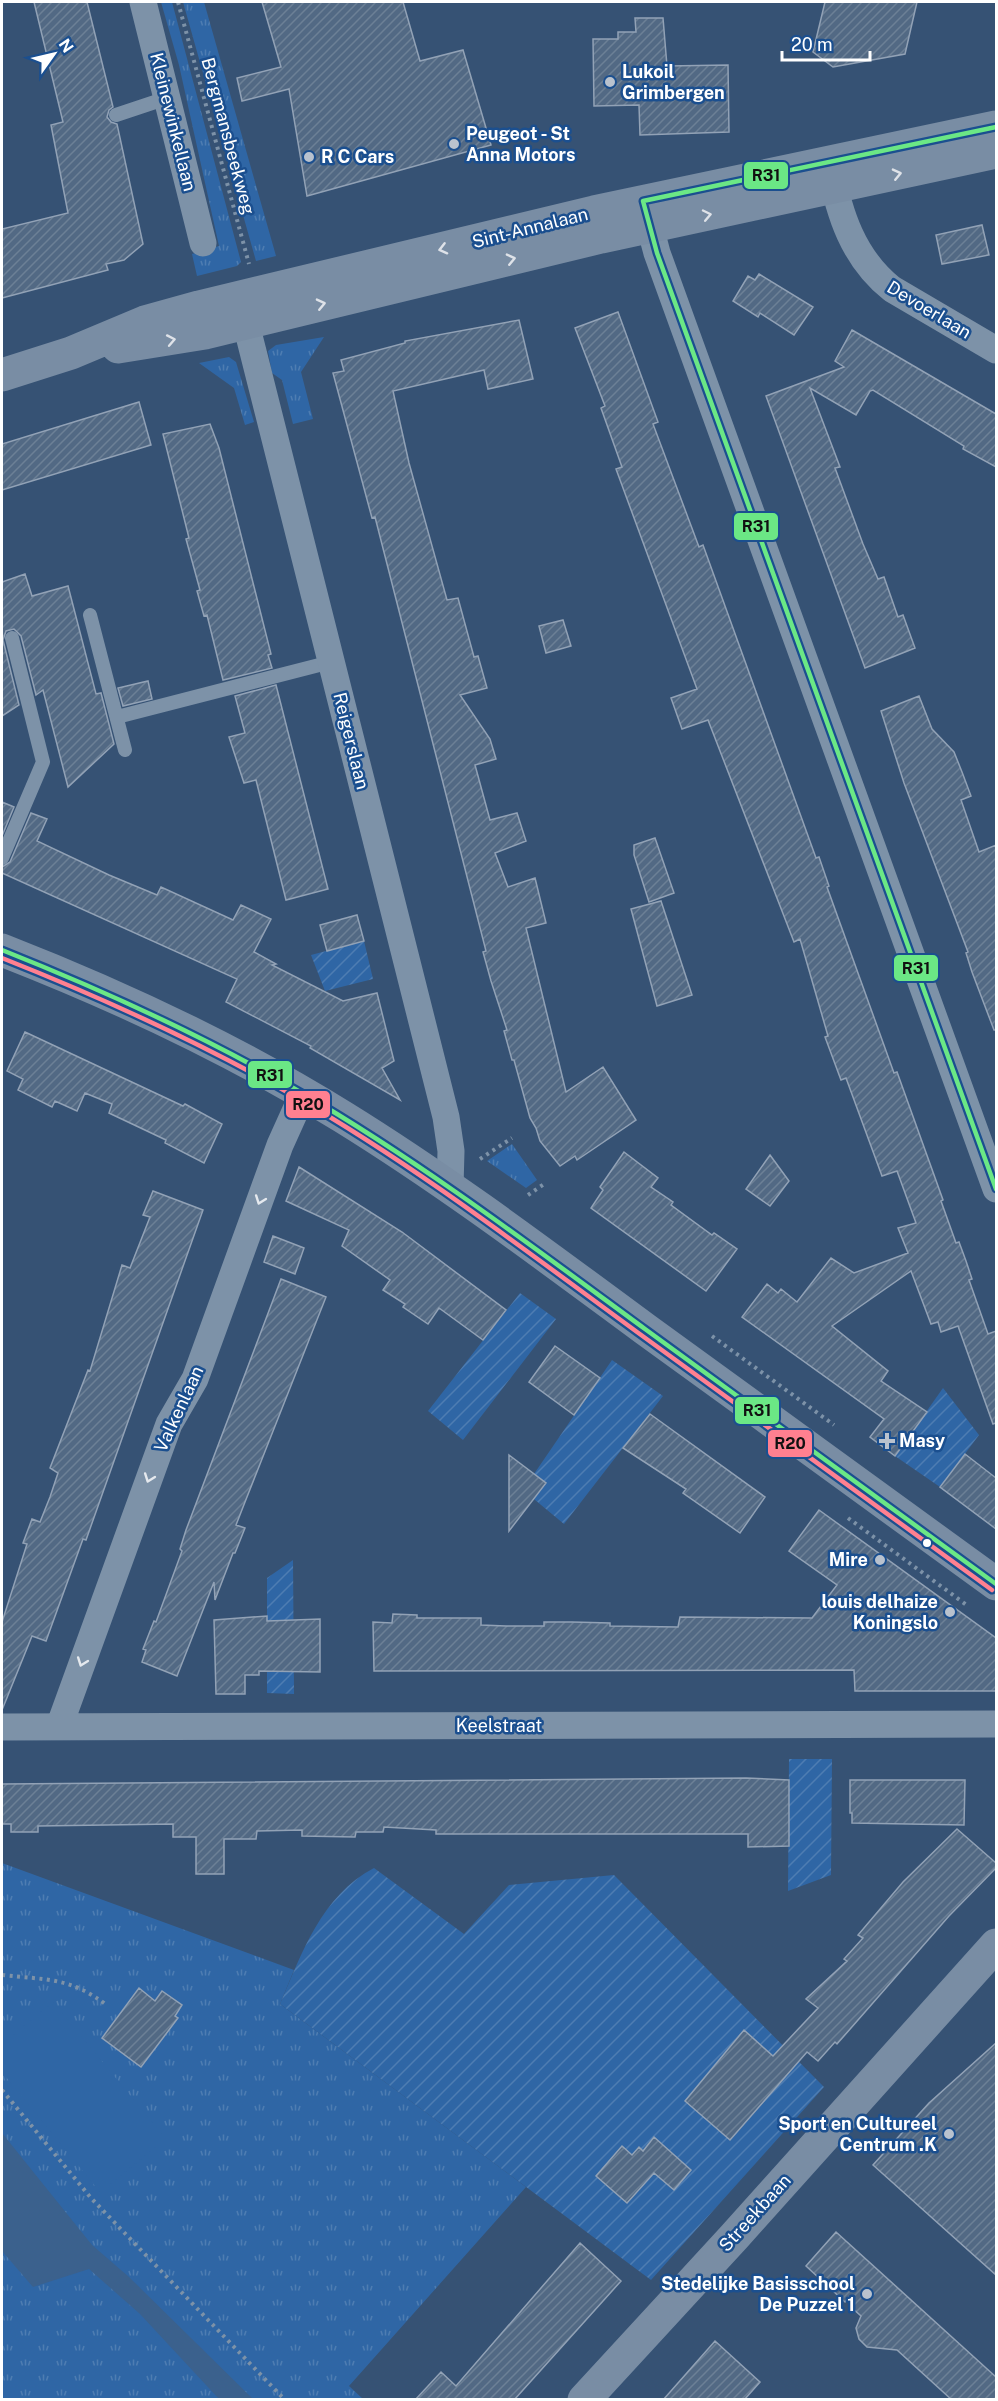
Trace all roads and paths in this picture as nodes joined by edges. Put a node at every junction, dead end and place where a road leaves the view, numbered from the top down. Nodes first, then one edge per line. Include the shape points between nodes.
1 (143, 2) edge
2 (178, 2) edge
3 (167, 98) junction
4 (116, 115) dead end
5 (996, 127) edge
6 (996, 152) edge
7 (832, 176) junction
8 (646, 214) junction
9 (203, 243) dead end
10 (245, 297) junction
11 (996, 350) edge
12 (2, 375) edge
13 (90, 615) dead end
14 (12, 638) dead end
15 (331, 662) junction
16 (117, 717) junction
17 (125, 750) dead end
18 (2, 858) edge
19 (2, 951) edge
20 (303, 1094) junction
21 (512, 1138) dead end
22 (478, 1161) dead end
23 (544, 1184) dead end
24 (450, 1187) junction
25 (996, 1189) edge
26 (528, 1195) dead end
27 (996, 1584) edge
28 (996, 1724) edge
29 (2, 1727) edge
30 (58, 1727) junction
31 (996, 1945) edge
32 (2, 1975) edge
33 (108, 2006) dead end
34 (2, 2090) edge
35 (285, 2400) edge
36 (584, 2400) edge

1 - 3 street, Kleinewinkellaan
2 - 10 path, Bergmansbeekweg
3 - 4 lane
3 - 9 street, Kleinewinkellaan
5 - 7 street, Sint-Annalaan
7 -> 6 street, Sint-Annalaan
7 - 8 street, Sint-Annalaan
7 - 11 street, Devoerlaan via 841,216 876,277
8 - 10 street, Sint-Annalaan
8 - 25 street
10 - 12 street, Sint-Annalaan via 166,341 71,353
10 - 15 street, Reigerslaan
13 - 16 lane
14 - 18 lane via 43,762
15 - 16 lane
15 - 24 street, Reigerslaan via 448,1125
16 - 17 lane
19 - 20 street via 150,1013
20 - 24 street
20 -> 30 street, Valkenlaan via 280,1145 195,1379 169,1424
21 - 22 path
23 - 26 path
24 - 27 street
28 - 30 street, Keelstraat
29 - 30 street, Keelstraat
31 - 36 street, Streekbaan
32 - 33 path via 65,1981 90,1992
34 - 35 path via 92,2198

